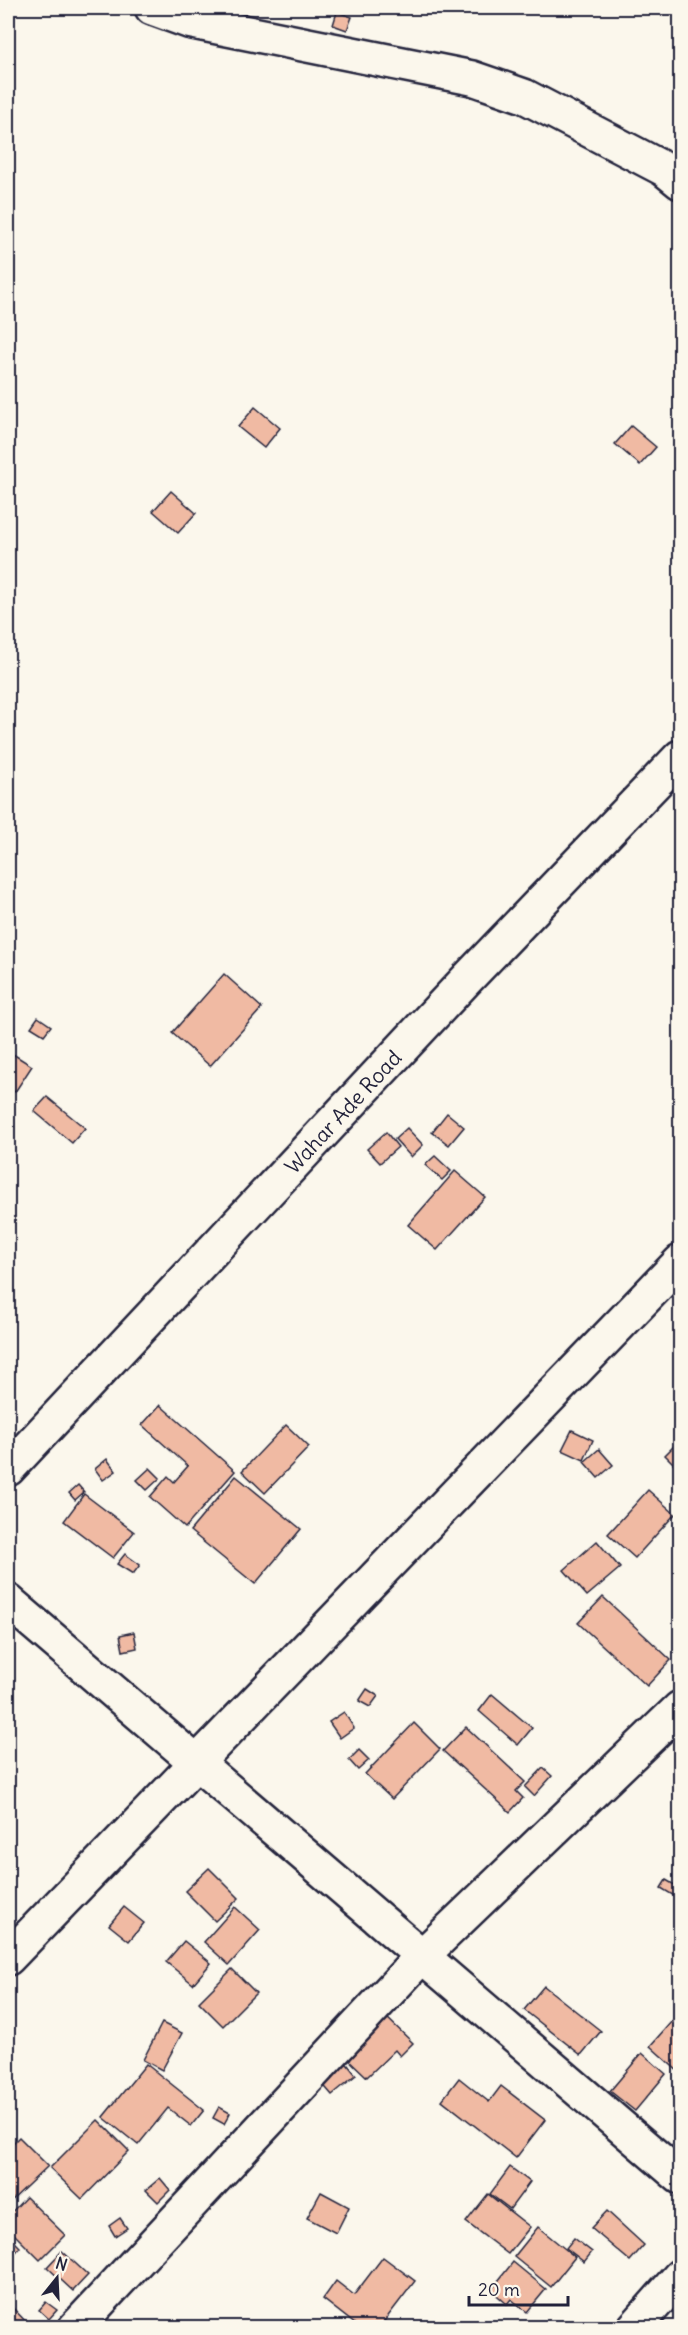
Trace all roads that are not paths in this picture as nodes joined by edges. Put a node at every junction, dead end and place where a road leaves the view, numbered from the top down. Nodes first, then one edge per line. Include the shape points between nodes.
1 (152, 8) edge
2 (681, 182) edge
3 (681, 758) edge
4 (681, 1262) edge
5 (8, 1469) edge
6 (8, 1601) edge
7 (681, 1708) edge
8 (196, 1762) junction
9 (422, 1956) junction
10 (8, 1958) edge
11 (681, 2177) edge
12 (681, 2276) edge
13 (75, 2328) edge
14 (634, 2328) edge

1 - 2 street via 188,21 472,78 524,96 664,169
3 - 5 street, Wahar Ade Road via 466,980
4 - 8 street
6 - 8 street
7 - 9 street
8 - 9 street
8 - 10 street
9 - 11 street
9 - 13 street
12 - 14 street

